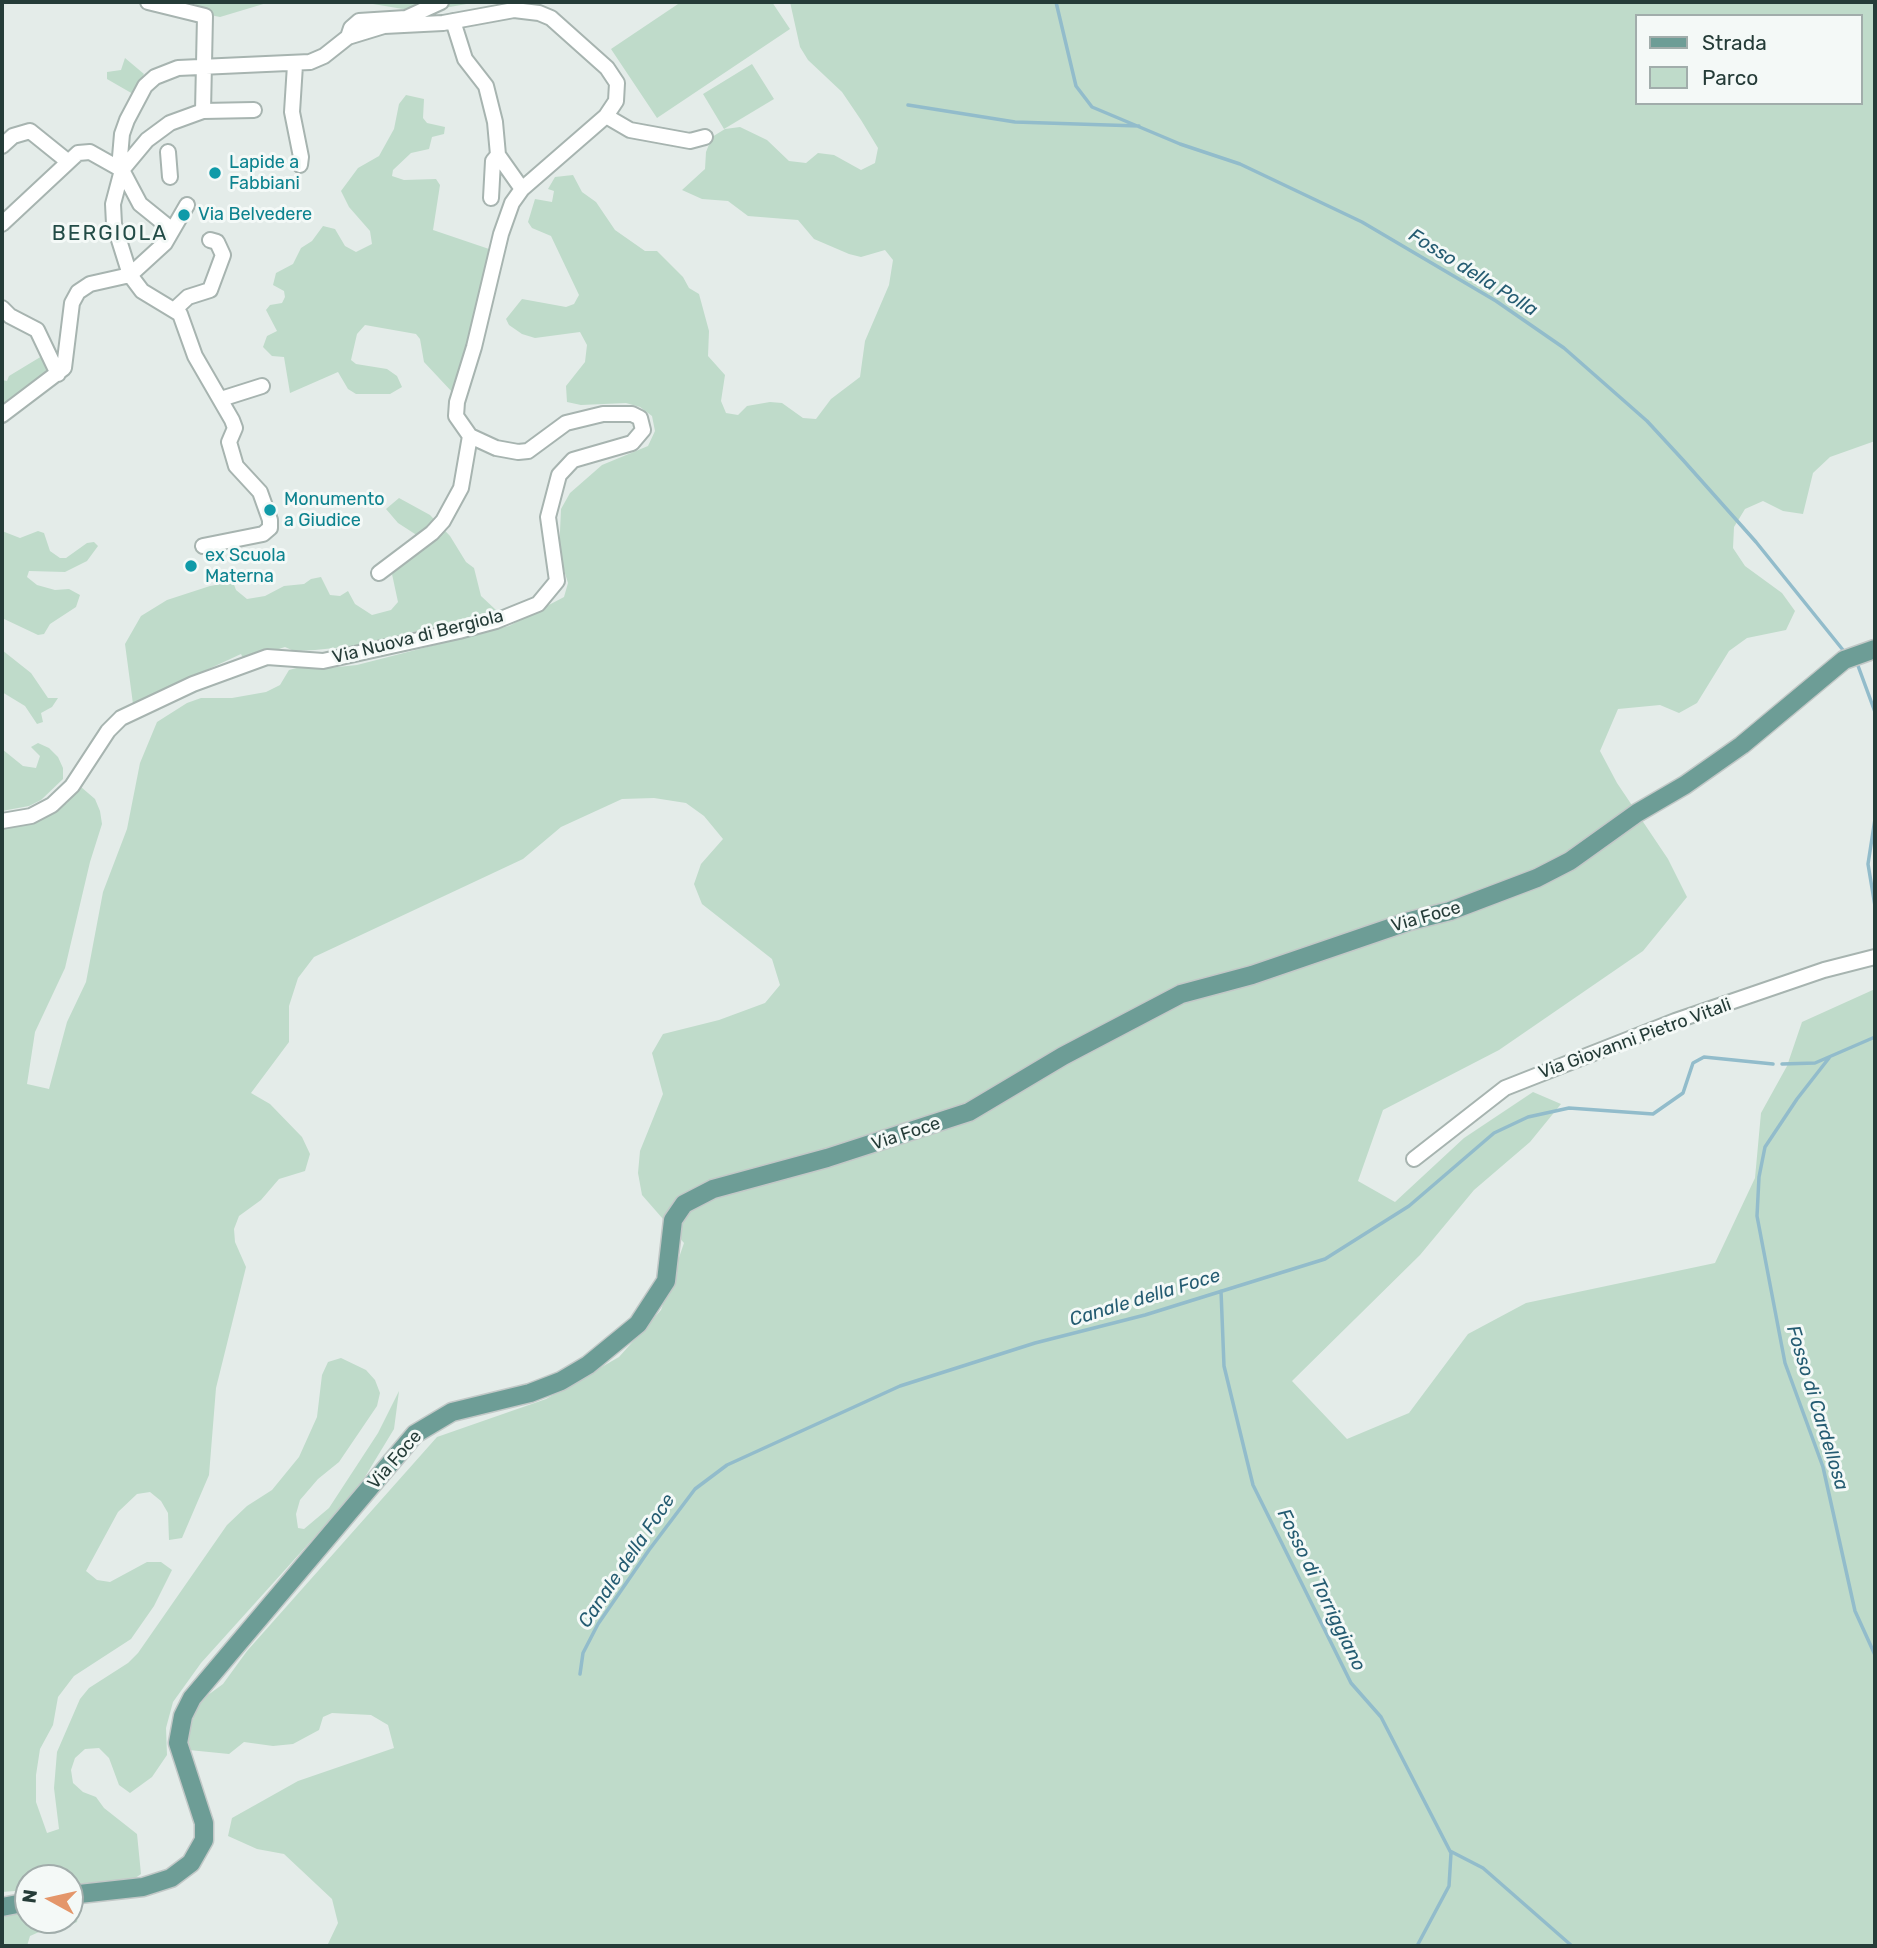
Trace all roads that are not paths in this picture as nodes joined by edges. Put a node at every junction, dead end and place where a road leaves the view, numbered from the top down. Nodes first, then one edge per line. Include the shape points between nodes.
1 (148, 2) edge
2 (441, 2) edge
3 (453, 22) junction
4 (348, 37) junction
5 (295, 65) junction
6 (206, 68) junction
7 (254, 110) dead end
8 (203, 111) junction
9 (606, 116) junction
10 (705, 137) dead end
11 (2, 146) edge
12 (168, 152) dead end
13 (498, 155) junction
14 (66, 160) junction
15 (300, 165) dead end
16 (122, 170) junction
17 (170, 177) dead end
18 (522, 189) junction
19 (491, 198) dead end
20 (187, 205) dead end
21 (2, 224) edge
22 (168, 236) junction
23 (210, 240) dead end
24 (130, 275) junction
25 (2, 308) edge
26 (174, 310) junction
27 (58, 374) junction
28 (262, 386) dead end
29 (221, 399) junction
30 (2, 415) edge
31 (470, 436) junction
32 (202, 546) dead end
33 (379, 573) dead end
34 (1875, 649) edge
35 (2, 821) edge
36 (1875, 957) edge
37 (1414, 1159) dead end
38 (84, 1893) edge

1 - 6 street via 205,16
2 - 4 street via 406,18 359,21
3 - 4 street via 384,26
3 - 9 street via 526,9 551,18 613,75 617,101
3 - 13 street via 465,59 486,86
4 - 5 street via 324,56
5 - 6 street
5 - 15 street via 292,112
6 - 8 street
6 - 16 street via 166,71 145,86 121,134
7 - 8 street
8 - 16 street via 180,117 152,136
9 - 10 street via 630,130 690,141
9 - 18 street
11 - 14 street via 13,136 30,131
12 - 17 street
13 - 18 street
13 - 19 street via 492,160
14 - 16 street via 90,152
14 - 21 street
16 - 22 street via 144,209
16 - 24 street via 112,211
18 - 31 street via 505,219 457,402 456,416
20 - 22 street
22 - 24 street
23 - 26 street via 217,242 223,255 210,290 188,297
24 - 26 street via 142,291
24 - 27 street via 90,284 75,295 67,360
25 - 27 street via 37,330
26 - 29 street
27 - 30 street
28 - 29 street
29 - 32 street via 235,428 229,442 236,466 260,492 270,528 263,534
31 - 33 street via 461,488 443,521
31 - 35 street, Via Nuova di Bergiola via 496,448 528,451 566,423 618,411 640,418 643,430 632,443 573,460 559,475 548,517 557,580 538,604 471,628 323,661 267,657 193,684 121,718 72,786 52,805 31,816
34 - 38 main road, Via Foce via 1844,660 1742,745 1570,861 1537,878 1450,911 1181,994 970,1112 713,1189 684,1204 673,1220 666,1281 638,1324 561,1381 530,1394 452,1412 415,1434 198,1690 183,1716 178,1743 204,1823 204,1840 188,1866 171,1878 143,1887
36 - 37 street, Via Giovanni Pietro Vitali via 1675,1021 1505,1088

